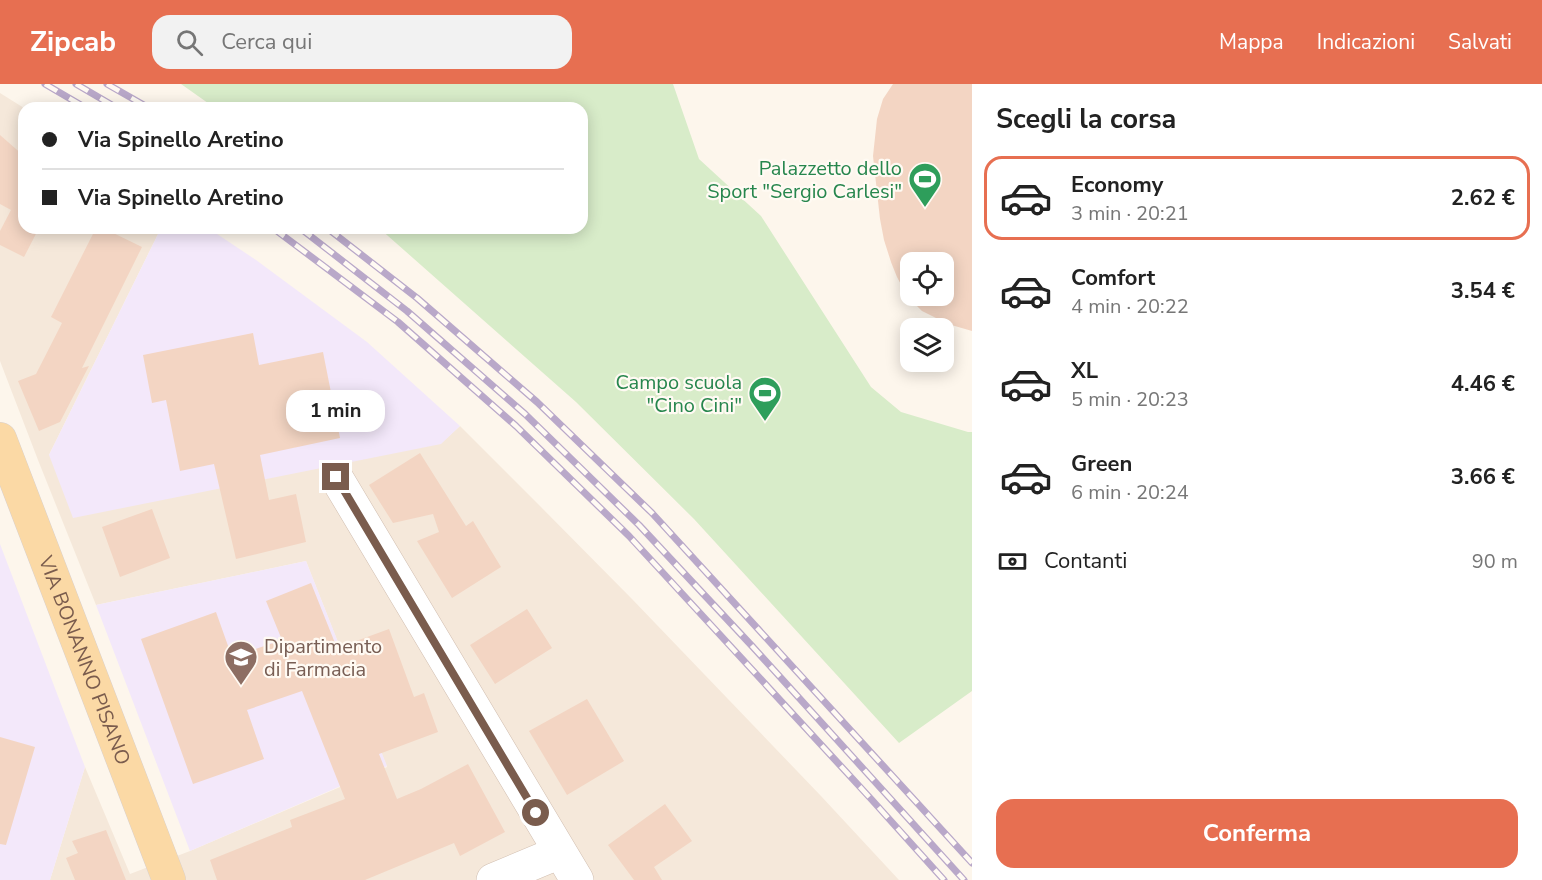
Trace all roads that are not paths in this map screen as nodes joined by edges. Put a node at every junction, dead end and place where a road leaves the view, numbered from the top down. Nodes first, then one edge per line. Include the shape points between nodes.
1 (0, 439) edge
2 (336, 477) dead end
3 (8, 484) edge
4 (560, 852) junction
5 (169, 880) edge
6 (493, 880) edge
7 (577, 880) edge

1 - 3 main road, VIA BONANNO PISANO
2 - 4 street
3 - 5 main road, VIA BONANNO PISANO
4 - 6 street
4 - 7 street

